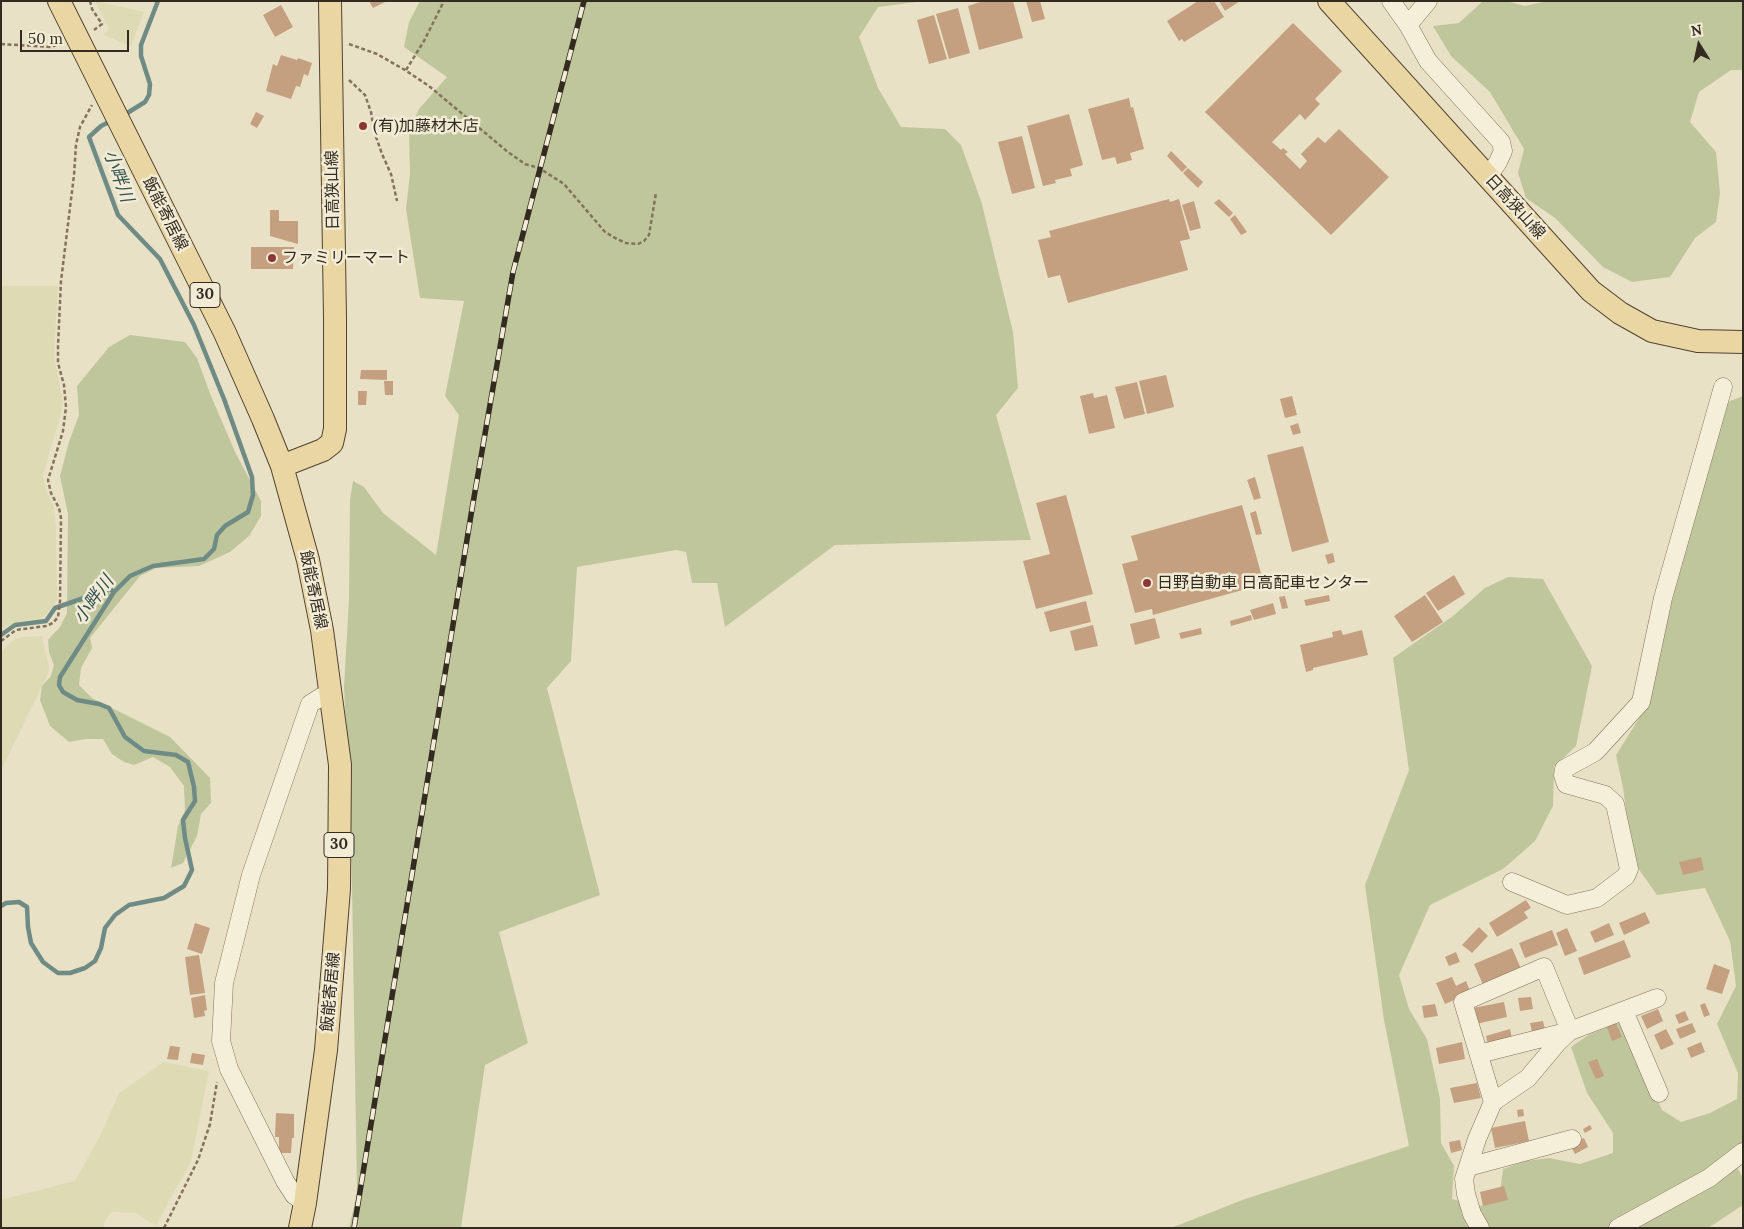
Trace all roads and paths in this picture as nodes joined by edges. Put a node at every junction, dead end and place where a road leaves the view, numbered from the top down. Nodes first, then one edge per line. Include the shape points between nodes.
1 (59, 1) edge
2 (330, 1) edge
3 (444, 1) edge
4 (1329, 1) edge
5 (1391, 1) edge
6 (1428, 1) edge
7 (1408, 26) junction
8 (331, 40) junction
9 (405, 70) junction
10 (331, 74) junction
11 (113, 110) junction
12 (1488, 177) junction
13 (656, 193) dead end
14 (398, 201) dead end
15 (1743, 342) edge
16 (1723, 387) dead end
17 (282, 466) junction
18 (1, 641) edge
19 (332, 695) junction
20 (1512, 882) dead end
21 (1657, 998) dead end
22 (1624, 1011) junction
23 (1570, 1032) junction
24 (1524, 1042) junction
25 (1479, 1054) junction
26 (1534, 1071) junction
27 (218, 1076) dead end
28 (1659, 1093) dead end
29 (1493, 1102) junction
30 (1572, 1139) dead end
31 (1743, 1152) edge
32 (1468, 1167) junction
33 (305, 1203) junction
34 (164, 1228) edge
35 (300, 1228) edge
36 (1480, 1228) edge
37 (1618, 1228) edge

1 - 11 main road, 飯能寄居線 / 30
2 - 8 main road, 日高狭山線
3 - 9 path
4 - 12 main road, 日高狭山線
5 - 7 street
6 - 7 street
7 - 12 street via 1428,61 1501,142 1503,151
8 - 9 path via 377,54
8 - 10 main road, 日高狭山線
9 - 13 path via 525,164 539,168 564,184 605,232 626,244 638,244 649,235
10 - 14 path via 344,76 365,95
10 - 17 main road, 日高狭山線 via 335,429 332,443 323,450
11 - 17 main road, 飯能寄居線 / 30 via 225,333
11 - 18 path via 92,105 80,127 61,281 58,362 66,407 63,431 48,480 61,518 58,617 46,626 16,630
12 - 15 main road, 日高狭山線 via 1591,291 1620,313 1652,331 1698,341
16 - 20 street via 1663,598 1641,702 1595,752 1564,769 1562,775 1566,784 1605,794 1615,804 1629,869 1626,876 1597,898 1567,906
17 - 19 main road, 飯能寄居線 / 30 via 308,560
19 - 33 main road, 飯能寄居線 / 30 via 340,765 339,889 326,1050
19 - 33 street via 310,704 252,875 224,983 221,1041 229,1069 285,1181 294,1195
21 - 22 street
22 - 23 street
22 - 28 street
23 - 24 street
23 - 25 street via 1544,968 1463,1002
23 - 26 street
24 - 25 street
24 - 26 street
25 - 29 street
26 - 29 street
27 - 34 path via 210,1124 198,1160
29 - 32 street via 1476,1139
30 - 32 street
31 - 37 street via 1709,1178
32 - 36 street via 1464,1179 1466,1194
33 - 35 main road, 飯能寄居線 / 30

